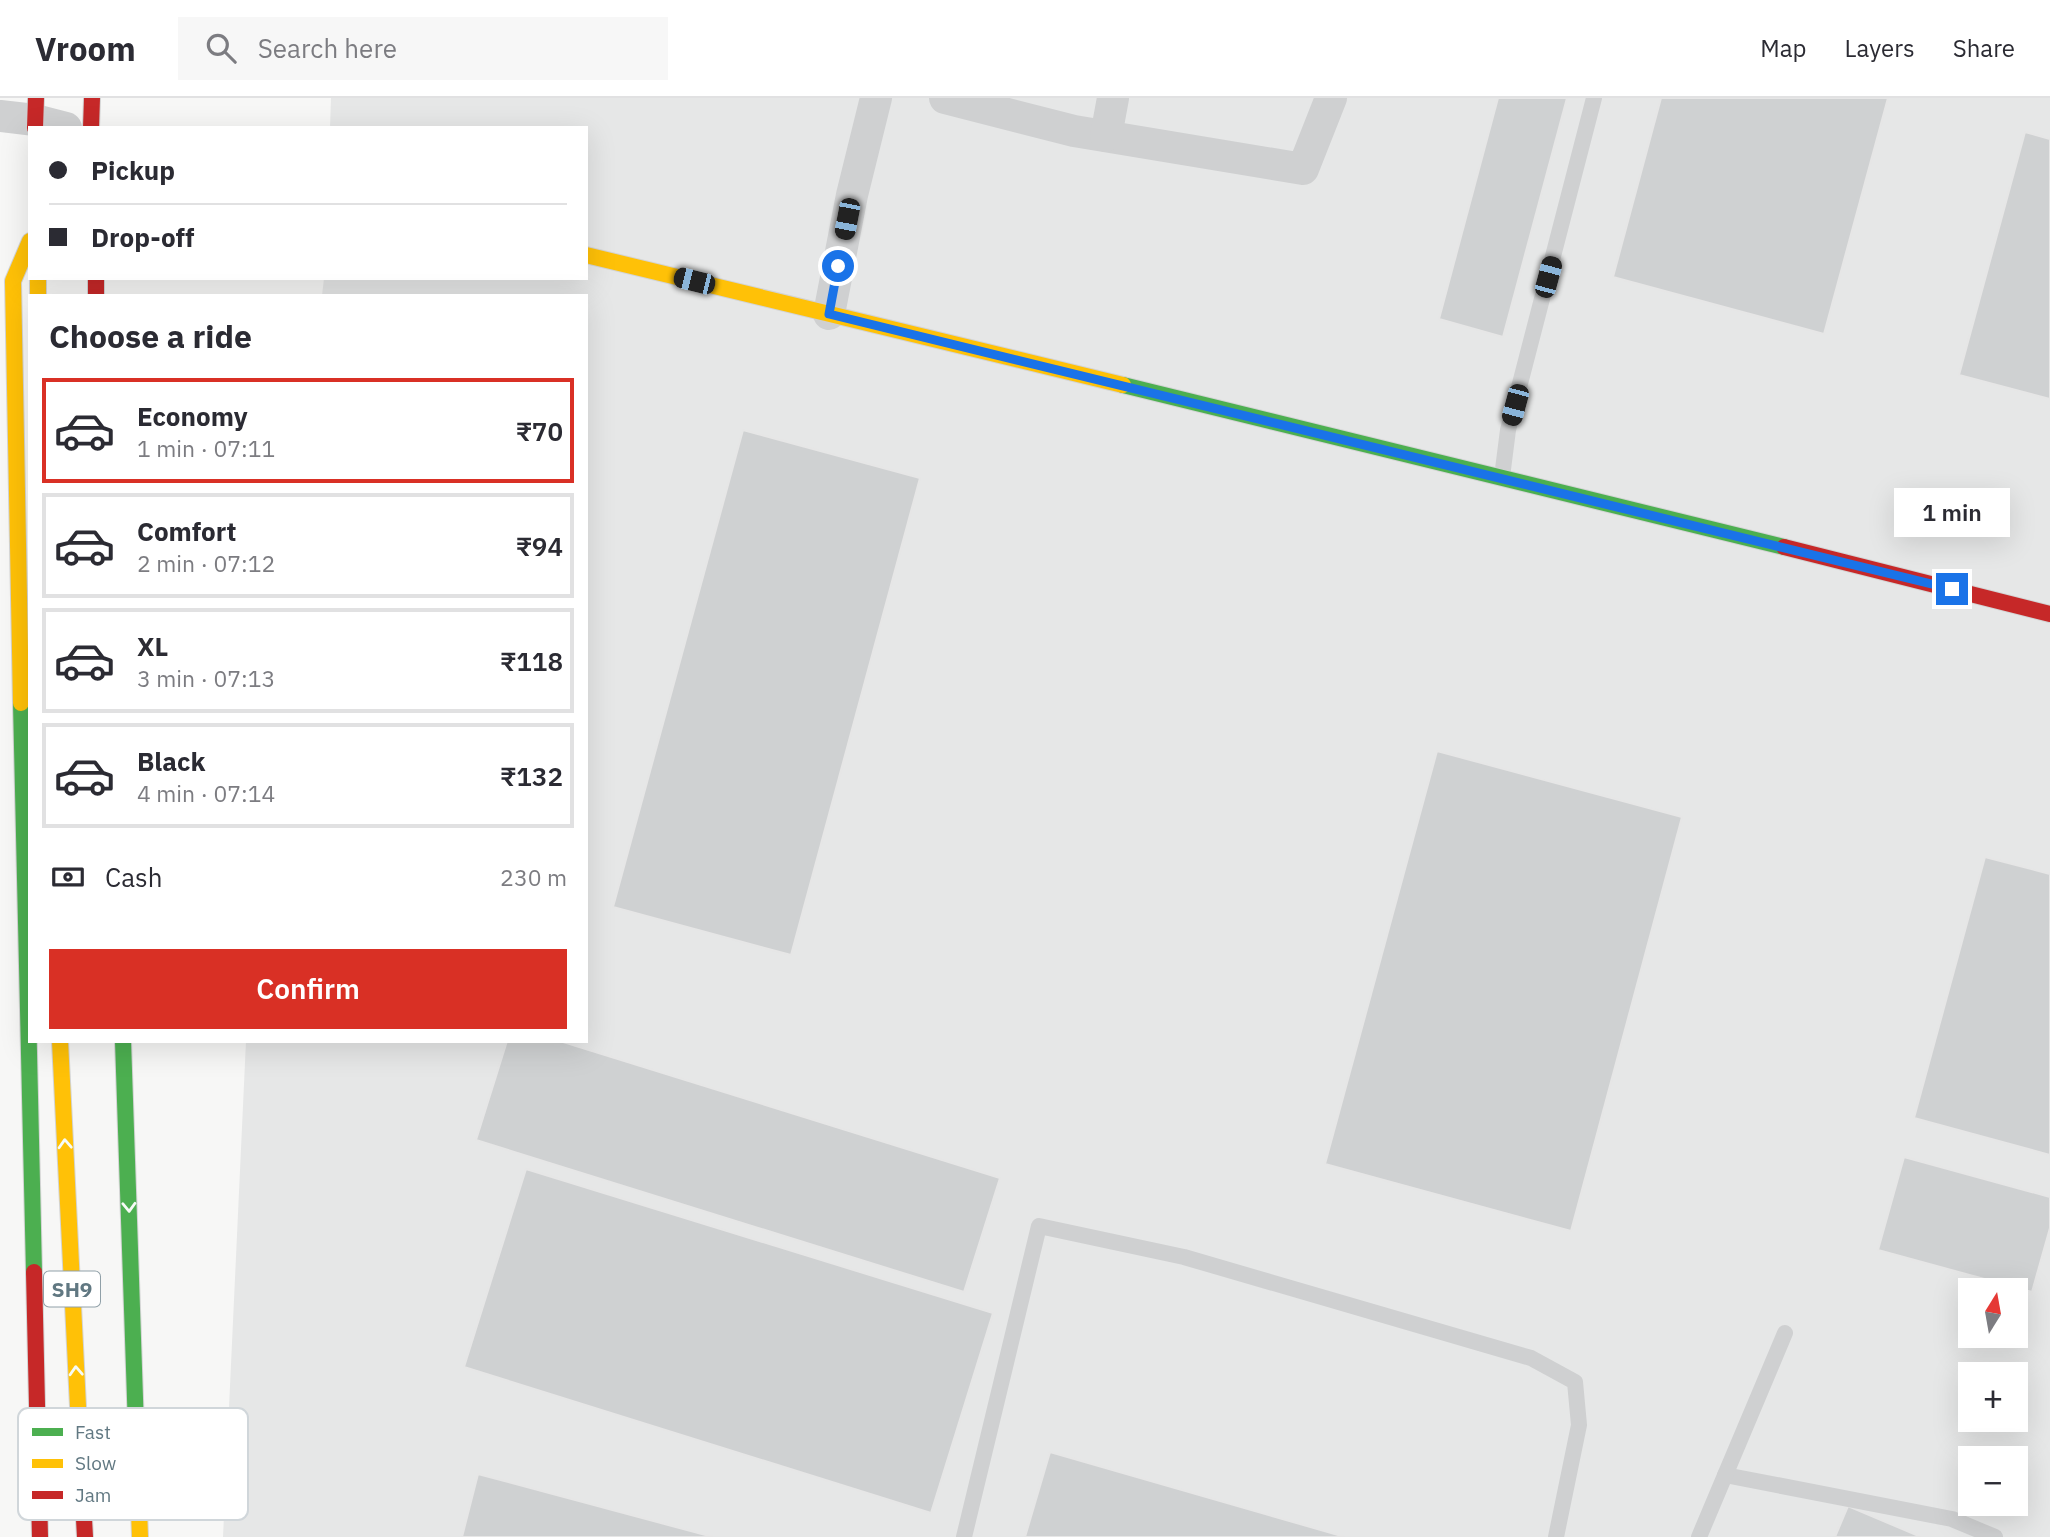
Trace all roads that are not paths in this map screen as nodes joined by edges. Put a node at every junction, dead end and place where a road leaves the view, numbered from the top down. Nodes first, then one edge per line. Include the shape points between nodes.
1 (92, 98) edge
2 (876, 98) edge
3 (945, 98) edge
4 (1113, 98) edge
5 (1331, 98) edge
6 (1594, 98) edge
7 (35, 115) edge
8 (0, 116) edge
9 (61, 126) edge
10 (91, 126) edge
11 (1106, 136) junction
12 (28, 246) edge
13 (588, 255) edge
14 (829, 314) junction
15 (8, 448) edge
16 (1502, 478) junction
17 (10, 596) edge
18 (2050, 614) edge
19 (11, 762) edge
20 (60, 1043) edge
21 (123, 1043) edge
22 (1785, 1334) dead end
23 (35, 1408) edge
24 (78, 1408) edge
25 (136, 1408) edge
26 (1726, 1475) junction
27 (964, 1537) edge
28 (1556, 1537) edge
29 (1699, 1537) edge
30 (1995, 1537) edge

1 - 10 street
2 - 14 street
3 - 11 street
4 - 11 street
5 - 11 street via 1303,169
6 - 16 lane via 1508,430
7 - 8 street
7 - 9 street
12 - 15 street via 13,281
13 - 14 street
14 - 16 street
15 - 17 street
16 - 18 street
17 - 19 street
19 - 23 street
24 -> 20 street, SH9
21 -> 25 street, SH9
22 - 26 lane
26 - 29 lane
26 - 30 lane via 1952,1519
27 - 28 lane via 1039,1226 1184,1257 1278,1284 1531,1358 1575,1382 1579,1425

